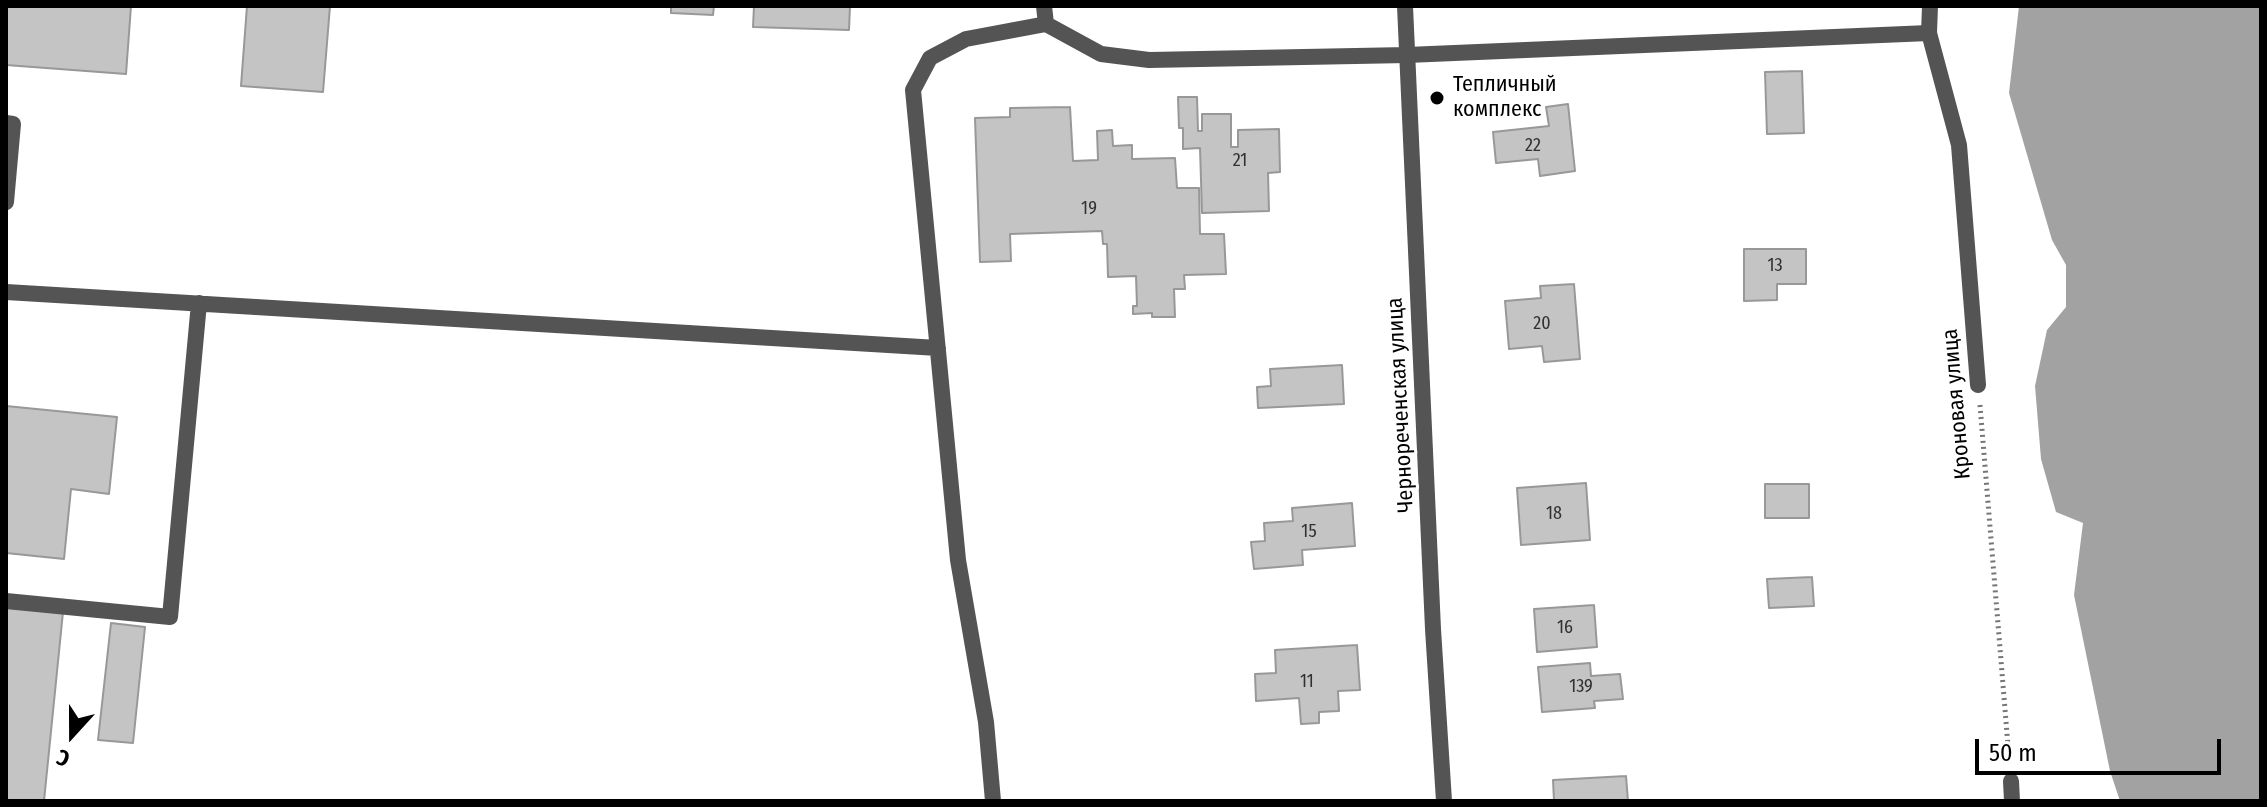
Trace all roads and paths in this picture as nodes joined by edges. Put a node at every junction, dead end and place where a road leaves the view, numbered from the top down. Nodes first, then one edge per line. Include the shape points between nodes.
1 (1044, 6) edge
2 (1405, 6) edge
3 (1930, 6) edge
4 (1046, 24) junction
5 (1929, 33) junction
6 (1407, 55) junction
7 (6, 123) edge
8 (6, 202) edge
9 (6, 292) edge
10 (199, 303) junction
11 (938, 348) junction
12 (1978, 385) joint
13 (6, 601) edge
14 (2011, 781) joint
15 (993, 801) edge
16 (1444, 801) edge
17 (2012, 801) edge

1 - 4 street
2 - 6 street, Чернореченская улица
3 - 5 street, Кроновая улица
4 - 6 street via 1101,54 1149,60
4 - 11 street via 966,39 930,58 913,90
5 - 6 street
5 - 12 street, Кроновая улица via 1959,145
6 - 16 street, Чернореченская улица
7 - 8 street via 13,124
9 - 10 street
10 - 11 street
10 - 13 street via 170,617
11 - 15 street via 958,560 986,722
12 - 14 path, Кроновая улица
14 - 17 street

